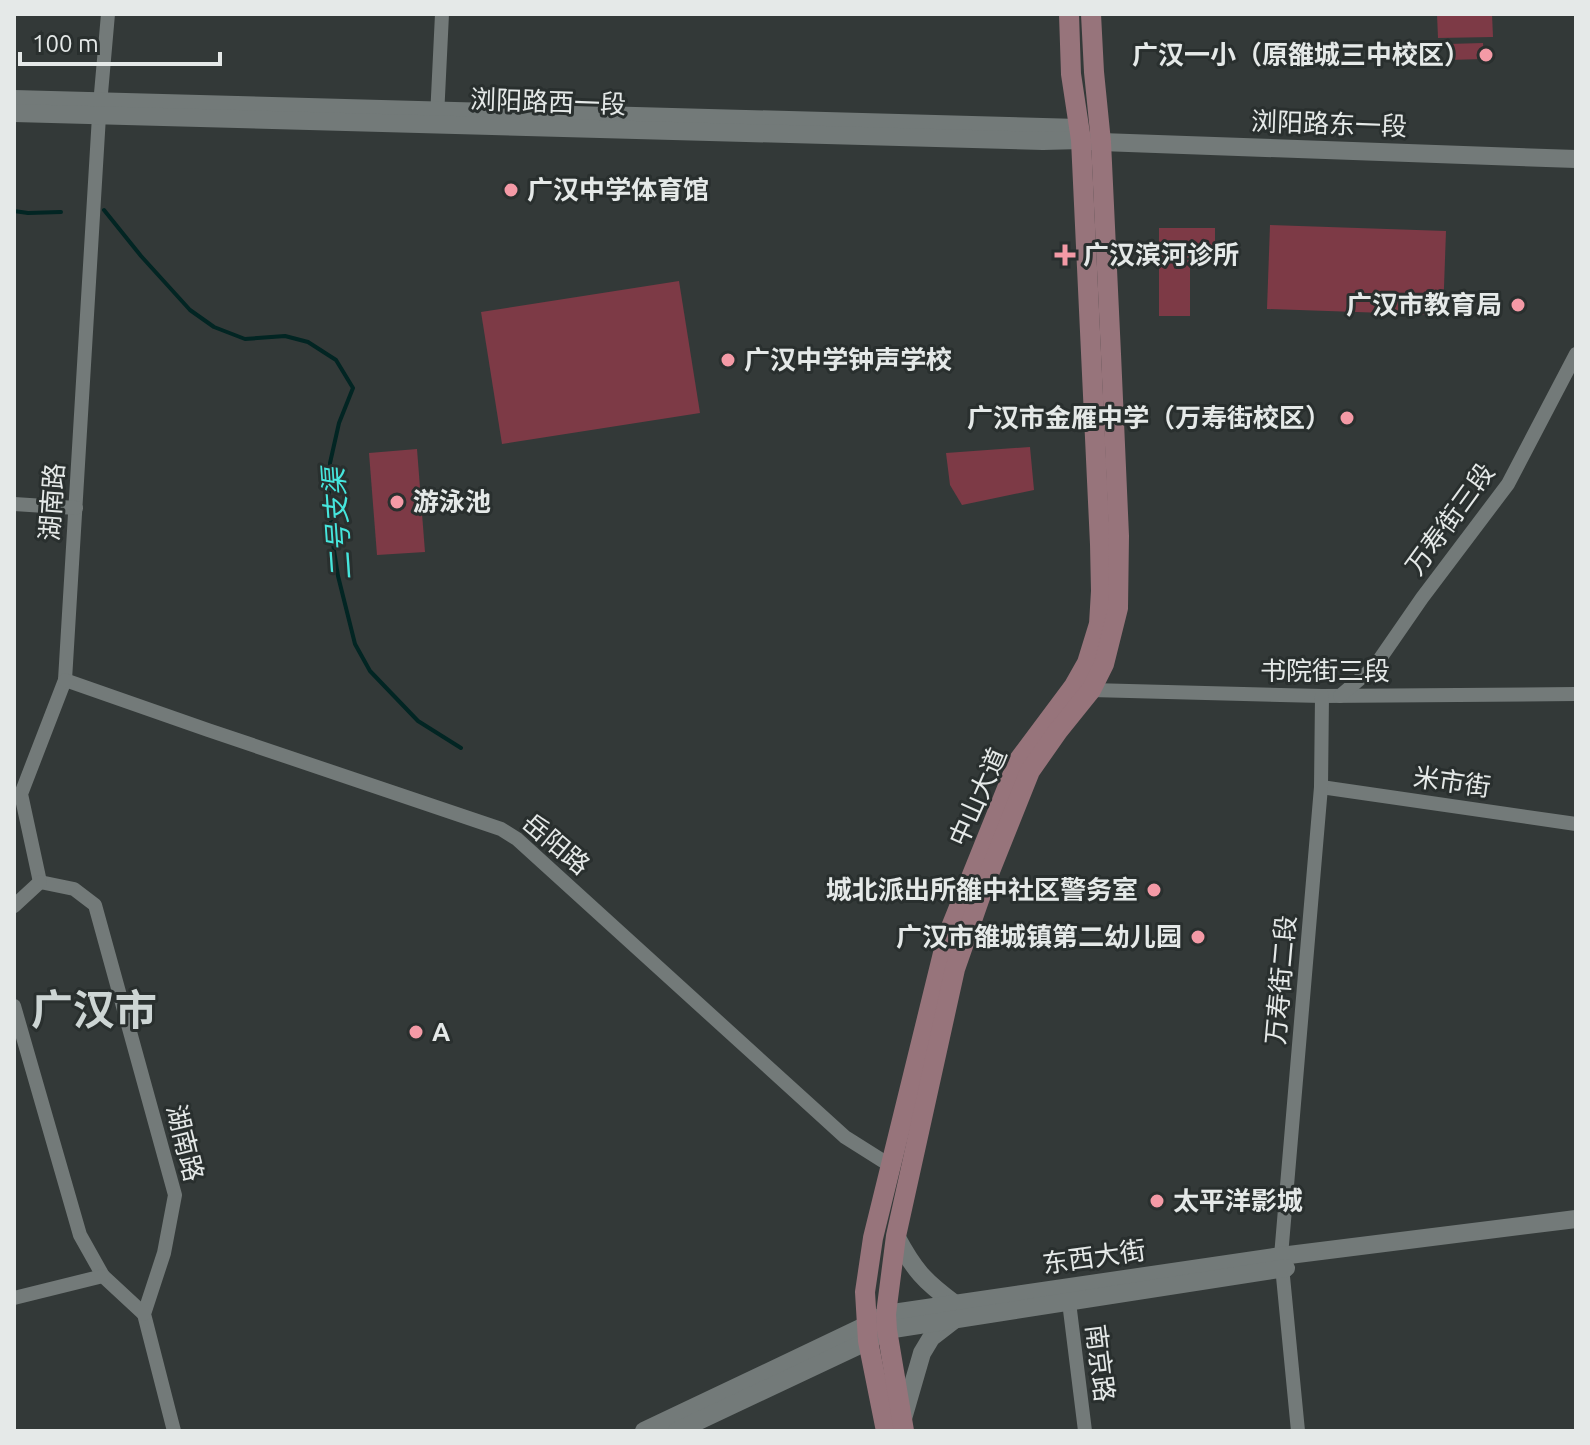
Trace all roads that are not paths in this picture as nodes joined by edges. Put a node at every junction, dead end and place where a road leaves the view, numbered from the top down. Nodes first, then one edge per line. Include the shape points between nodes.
1 (108, 14) edge
2 (442, 14) edge
3 (1069, 14) edge
4 (1091, 14) edge
5 (14, 99) edge
6 (100, 110) junction
7 (14, 113) edge
8 (437, 117) junction
9 (1087, 137) junction
10 (1576, 159) edge
11 (1576, 354) edge
12 (14, 504) edge
13 (76, 508) junction
14 (65, 680) junction
15 (1083, 688) junction
16 (1576, 694) edge
17 (1322, 696) junction
18 (1340, 696) junction
19 (1321, 787) junction
20 (18, 794) edge
21 (1576, 824) edge
22 (40, 882) junction
23 (14, 906) edge
24 (14, 1006) edge
25 (891, 1166) junction
26 (1576, 1219) edge
27 (1576, 1232) edge
28 (896, 1236) junction
29 (1282, 1262) junction
30 (103, 1276) junction
31 (14, 1298) edge
32 (1069, 1302) junction
33 (955, 1312) junction
34 (144, 1314) junction
35 (877, 1328) junction
36 (897, 1428) edge
37 (174, 1431) edge
38 (644, 1431) edge
39 (677, 1431) edge
40 (1085, 1431) edge
41 (1298, 1431) edge

1 - 6 street, 湖南路
2 - 8 street
3 - 9 main road via 1071,74
4 - 9 main road via 1094,72
5 - 6 street
6 - 7 street, 浏阳路西一段
6 - 8 street, 浏阳路西一段
6 - 13 street, 湖南路
8 - 9 street, 浏阳路西一段 via 1043,141
9 - 10 street, 浏阳路东一段
9 - 15 main road, 中山大道 via 1101,591 1099,624
11 - 18 street, 万寿街三段 via 1508,484 1375,666
12 - 13 street
13 - 14 street, 湖南路
14 - 20 street, 湖南路
14 - 25 street, 岳阳路 via 501,829 845,1137
15 - 17 street, 书院街三段
15 - 25 main road, 中山大道 via 1018,761 947,937
15 - 28 main road, 中山大道 via 1030,771 955,969
16 - 18 street, 书院街三段
17 - 18 street, 书院街三段
17 - 19 street, 万寿街二段
19 - 21 street, 米市街
19 - 29 street, 万寿街二段
20 - 22 street, 湖南路
22 - 23 street
22 - 34 street, 湖南路 via 74,889 95,905 175,1195
24 - 30 street via 80,1235
25 - 35 main road, 中山大道 via 865,1292
26 - 29 street, 东西大街
27 - 29 street, 东西大街
28 - 33 street via 916,1270
28 - 35 main road, 中山大道
29 - 32 street, 东西大街
29 - 33 street, 东西大街
29 - 41 street, 万寿街二段
30 - 31 street
30 - 34 street
32 - 33 street, 东西大街
32 - 40 street, 南京路
33 - 35 street, 东西大街
33 - 36 street via 922,1353
34 - 37 street
35 - 36 main road, 中山大道
35 - 38 street, 东西大街
35 - 39 street, 东西大街

